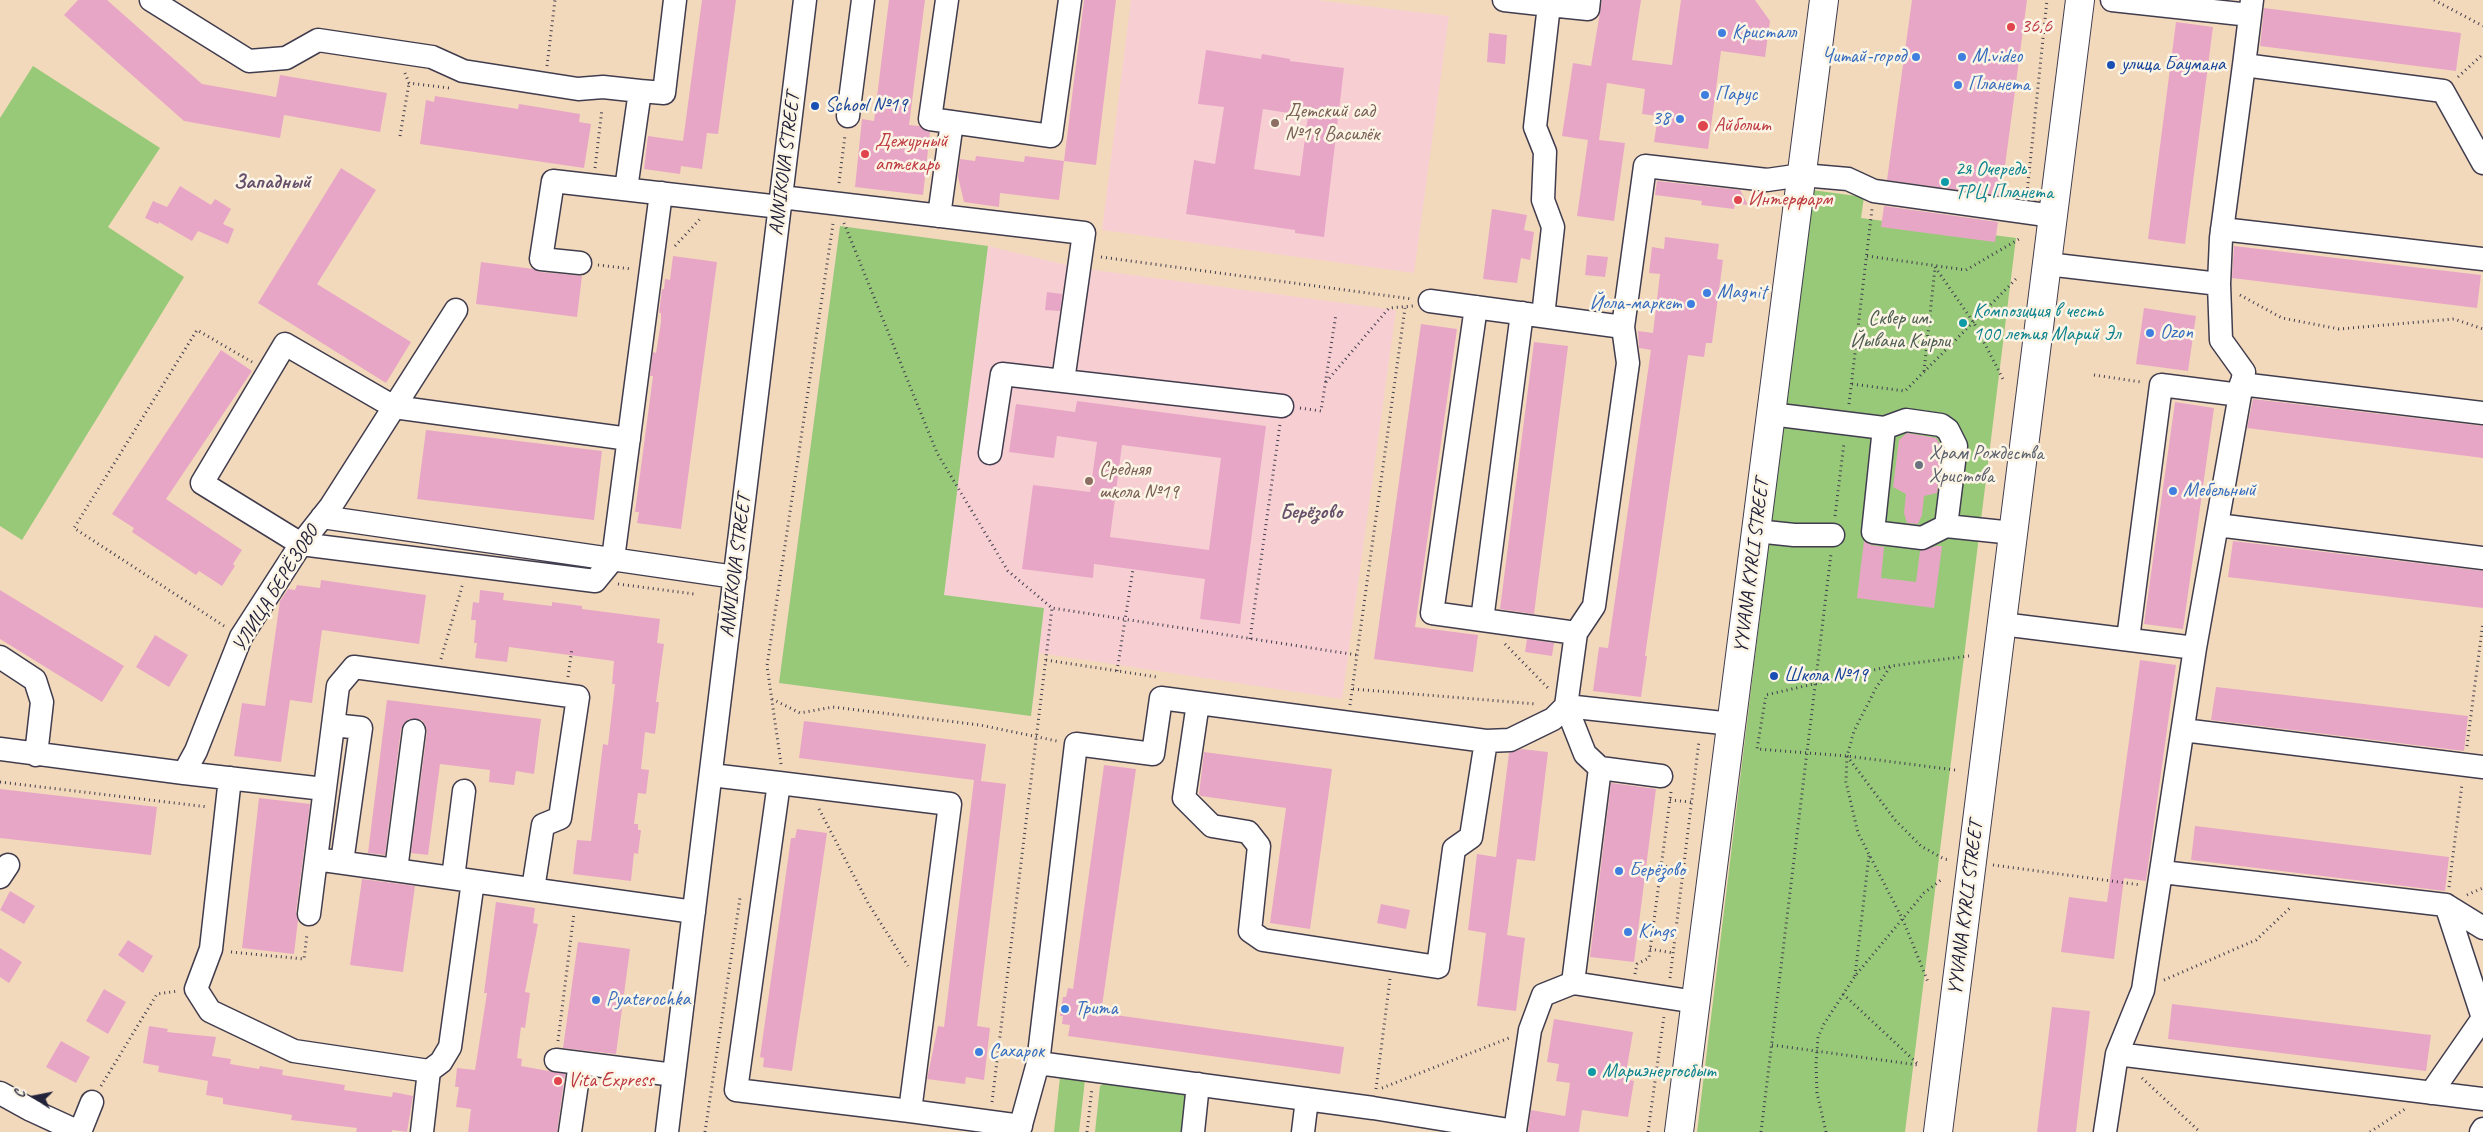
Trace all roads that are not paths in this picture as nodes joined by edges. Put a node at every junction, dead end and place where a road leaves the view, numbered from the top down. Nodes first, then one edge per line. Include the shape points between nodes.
1 (150, 0) edge
2 (675, 0) edge
3 (805, 0) edge
4 (864, 0) edge
5 (948, 0) edge
6 (1070, 0) edge
7 (1504, 0) edge
8 (1589, 0) edge
9 (1824, 0) edge
10 (2080, 0) edge
11 (2112, 0) edge
12 (1549, 2) edge
13 (2251, 8) edge
14 (2244, 65) junction
15 (640, 91) junction
16 (848, 116) road end
17 (952, 122) junction
18 (2483, 163) edge
19 (1802, 175) junction
20 (626, 189) junction
21 (661, 194) junction
22 (780, 202) junction
23 (939, 216) junction
24 (2053, 216) junction
25 (2222, 229) junction
26 (2483, 259) edge
27 (580, 264) road end
28 (2047, 264) junction
29 (2219, 284) junction
30 (1430, 302) road end
31 (1476, 307) junction
32 (456, 310) dead end
33 (1532, 314) junction
34 (1623, 327) junction
35 (1063, 381) junction
36 (2240, 389) junction
37 (1282, 406) road end
38 (394, 407) junction
39 (2483, 413) edge
40 (1771, 414) junction
41 (1884, 428) junction
42 (629, 439) junction
43 (990, 453) dead end
44 (322, 517) junction
45 (2217, 525) junction
46 (1946, 526) junction
47 (1756, 531) junction
48 (2013, 534) junction
49 (1833, 535) dead end
50 (301, 544) junction
51 (2483, 558) edge
52 (613, 559) junction
53 (735, 577) junction
54 (1482, 620) junction
55 (2002, 624) junction
56 (1576, 633) junction
57 (2128, 640) junction
58 (2195, 648) junction
59 (0, 657) edge
60 (1198, 703) junction
61 (1566, 706) junction
62 (1732, 724) junction
63 (333, 725) junction
64 (2183, 730) junction
65 (414, 731) dead end
66 (1486, 741) junction
67 (0, 749) edge
68 (36, 755) junction
69 (2483, 767) edge
70 (1600, 768) junction
71 (184, 773) junction
72 (711, 775) junction
73 (1661, 776) road end
74 (230, 778) junction
75 (779, 783) junction
76 (324, 789) junction
77 (464, 791) dead end
78 (316, 859) junction
79 (342, 862) junction
80 (396, 870) junction
81 (463, 880) junction
82 (2160, 880) junction
83 (533, 889) junction
84 (2446, 905) junction
85 (694, 912) junction
86 (309, 914) road end
87 (2483, 928) edge
88 (1573, 983) junction
89 (1696, 1002) junction
90 (2483, 1018) edge
91 (2117, 1054) junction
92 (556, 1060) road end
93 (580, 1063) junction
94 (1038, 1063) junction
95 (429, 1071) junction
96 (674, 1074) junction
97 (1198, 1084) junction
98 (0, 1093) edge
99 (2431, 1093) junction
100 (1307, 1099) junction
101 (2483, 1099) edge
102 (92, 1102) road end
103 (910, 1111) junction
104 (1020, 1129) edge
105 (2483, 1129) edge
106 (79, 1132) edge
107 (422, 1132) edge
108 (570, 1132) edge
109 (667, 1132) edge
110 (1192, 1132) edge
111 (1303, 1132) edge
112 (1679, 1132) edge
113 (1938, 1132) edge
114 (2105, 1132) edge
115 (2481, 1132) edge

1 - 15 street via 249,61 286,58 318,40 432,57 463,71 544,84 578,89
2 - 15 street via 664,93
3 - 22 street, ANNIKOVA STREET
4 - 16 street
5 - 17 street via 930,119
6 - 17 street via 1051,136
7 - 12 street
8 - 12 street via 1588,9
9 - 19 main road, YYVANA KYRLI STREET
10 - 24 main road, YYVANA KYRLI STREET
11 - 13 street
12 - 33 street via 1535,127 1545,152 1543,200 1553,227
13 - 14 street
14 - 18 street via 2443,91
14 - 25 street
15 - 20 street
17 - 23 street
19 - 24 street via 1848,180 1874,191
19 - 34 street via 1767,180 1645,166
19 - 40 main road, YYVANA KYRLI STREET
20 - 21 street
20 - 27 street via 553,181 542,259
21 - 22 street
21 - 42 street
22 - 23 street via 836,204
22 - 53 street, ANNIKOVA STREET
23 - 35 street via 1084,233
24 - 28 main road, YYVANA KYRLI STREET
25 - 26 street
25 - 29 street
28 - 29 street
28 - 48 main road, YYVANA KYRLI STREET
29 - 36 street via 2221,340 2244,372
30 - 31 street
31 - 33 street
31 - 54 street via 1432,613
32 - 38 street, УЛИЦА БЕРЁЗОВО
33 - 34 street
33 - 54 street
34 - 56 street via 1628,363 1594,606
35 - 37 street
35 - 43 street via 1002,374
36 - 39 street
36 - 45 street
36 - 57 street via 2161,385
38 - 42 street
38 - 44 street, УЛИЦА БЕРЁЗОВО
38 - 50 street via 285,344 202,483
40 - 41 street
40 - 47 main road, YYVANA KYRLI STREET
41 - 46 street via 1906,420 1941,425 1948,430 1956,446
41 - 46 street via 1873,532 1922,538
42 - 52 street
44 - 50 street, УЛИЦА БЕРЁЗОВО
44 - 52 street
45 - 51 street
45 - 58 street
46 - 48 street
47 - 49 street
47 - 62 main road, YYVANA KYRLI STREET
48 - 55 main road, YYVANA KYRLI STREET
50 - 52 street via 594,581
50 - 71 street, УЛИЦА БЕРЁЗОВО via 241,637 196,751
52 - 53 street
53 - 72 street, ANNIKOVA STREET
54 - 56 street
55 - 57 street
55 - 113 main road, YYVANA KYRLI STREET
56 - 61 street
57 - 58 street
58 - 64 street
59 - 68 street via 34,680 42,702
60 - 66 street
60 - 66 street via 1184,798 1212,826 1248,832 1259,846 1250,931 1263,940 1392,961 1438,967 1454,849 1471,837
60 - 94 street via 1161,698 1152,754 1076,744
61 - 62 street
61 - 66 street via 1553,719 1510,740
61 - 70 street via 1585,754
62 - 89 main road, YYVANA KYRLI STREET
63 - 76 street
63 - 79 street via 361,728
63 - 83 street via 338,686 354,667 578,697 560,818 543,825
64 - 69 street
64 - 82 street
65 - 80 street
67 - 68 street
68 - 71 street
70 - 73 street
70 - 88 street
71 - 74 street
72 - 75 street
72 - 85 street, ANNIKOVA STREET
74 - 76 street
74 - 95 street via 210,949 196,989 210,1011 294,1051
75 - 103 street via 950,804
75 - 103 street via 736,1090
76 - 78 street
77 - 81 street
78 - 79 street
78 - 86 street
79 - 80 street
80 - 81 street
81 - 83 street
81 - 95 street via 450,1047 441,1062
82 - 84 street via 2310,889
82 - 91 street via 2143,990
83 - 85 street
84 - 87 street
84 - 90 street
85 - 96 street, ANNIKOVA STREET
88 - 89 street
88 - 100 street via 1543,995 1530,1030 1515,1131
89 - 112 main road, YYVANA KYRLI STREET
90 - 99 street
91 - 99 street
91 - 114 street
92 - 93 street
93 - 96 street
93 - 108 street
94 - 97 street
94 - 104 street
95 - 107 street
96 - 109 street, ANNIKOVA STREET
97 - 100 street
97 - 110 street
98 - 106 street
99 - 101 street
100 - 111 street
102 - 106 street
103 - 104 street
105 - 115 street

